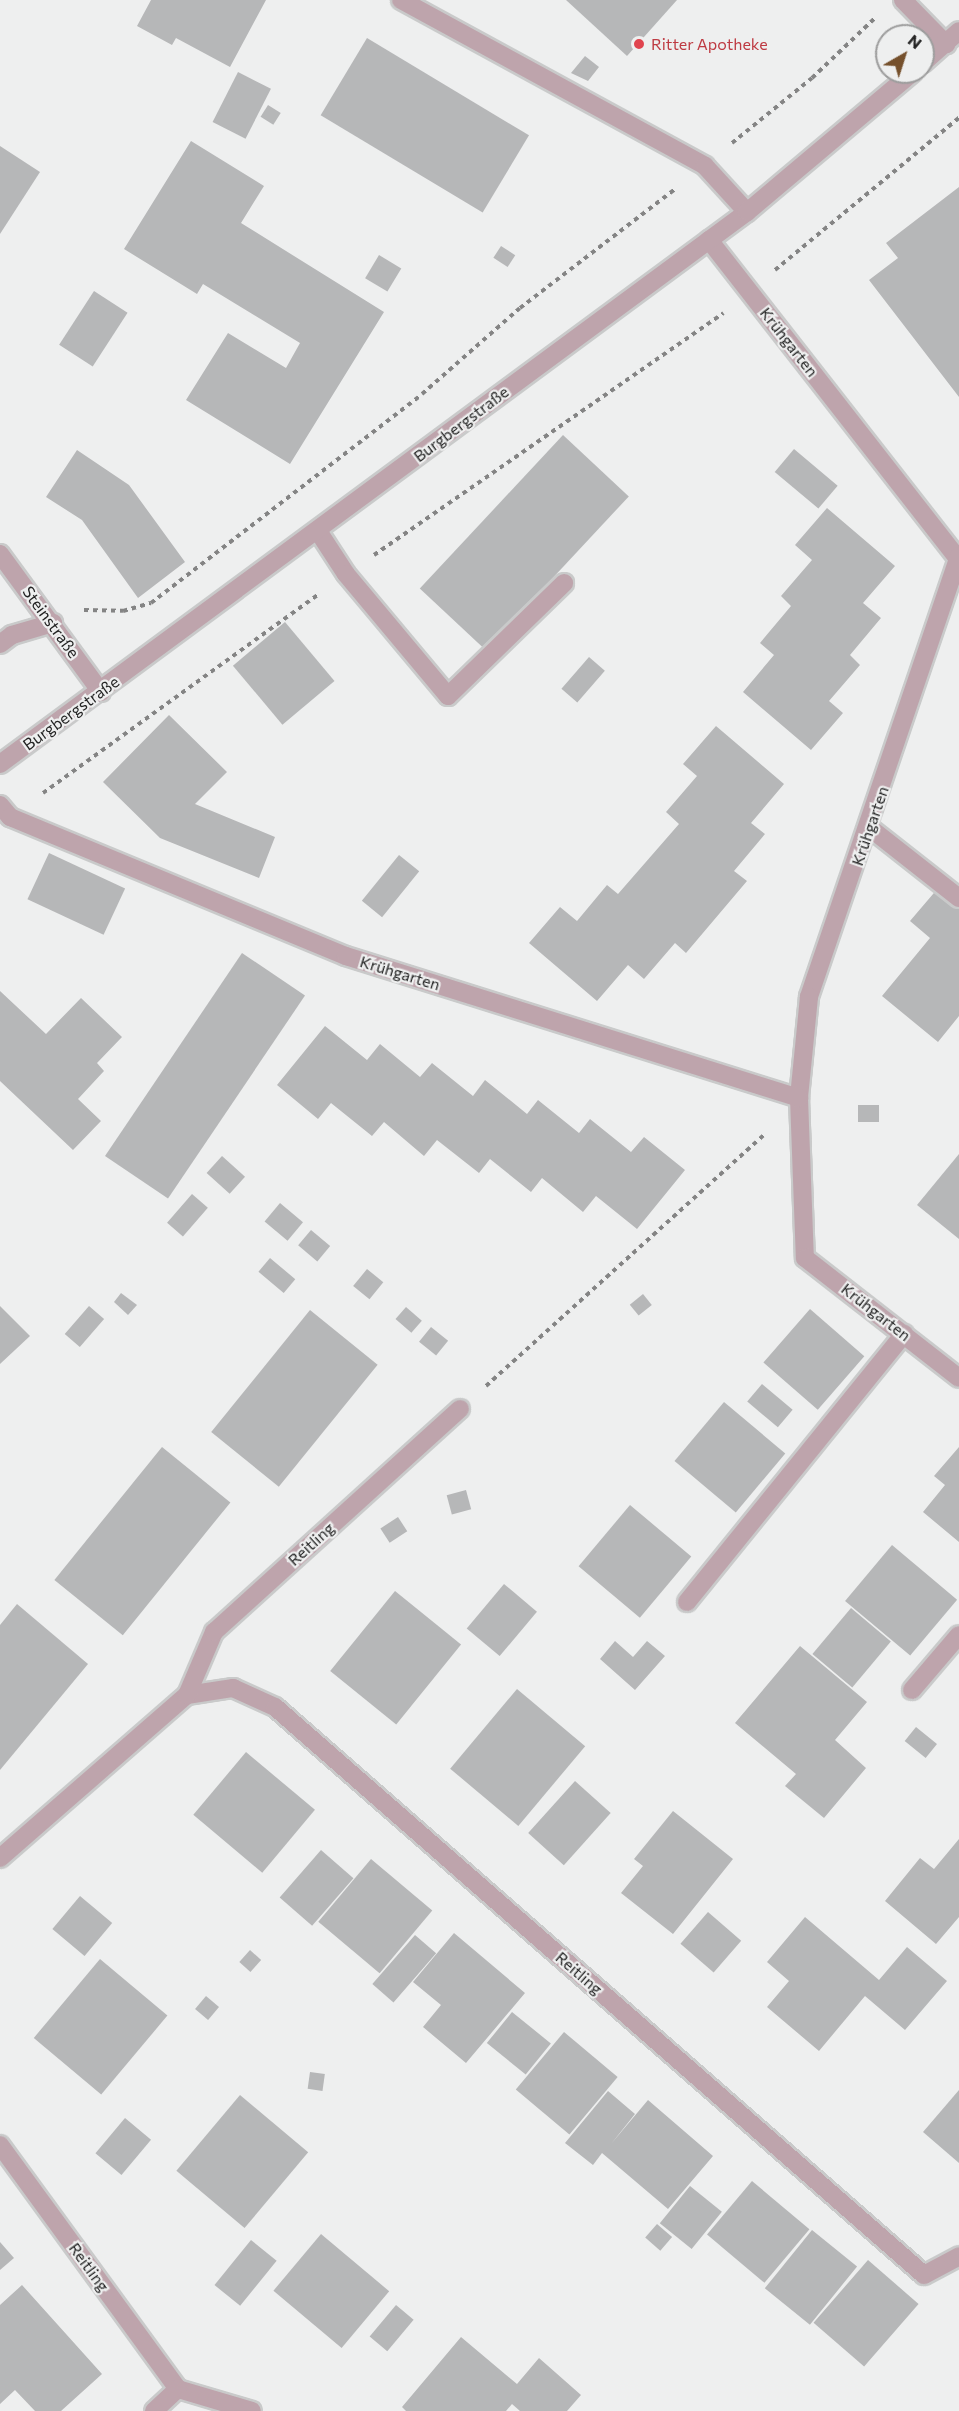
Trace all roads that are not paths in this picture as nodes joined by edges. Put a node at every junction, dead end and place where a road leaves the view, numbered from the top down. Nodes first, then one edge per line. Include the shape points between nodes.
1 (401, 0) edge
2 (903, 0) edge
3 (952, 37) edge
4 (935, 52) edge
5 (899, 84) edge
6 (747, 212) junction
7 (709, 240) junction
8 (318, 531) junction
9 (0, 554) edge
10 (958, 557) edge
11 (564, 583) dead end
12 (53, 623) junction
13 (0, 644) edge
14 (101, 692) junction
15 (0, 764) edge
16 (0, 805) edge
17 (870, 828) junction
18 (959, 898) edge
19 (799, 1098) junction
20 (904, 1334) junction
21 (959, 1378) edge
22 (459, 1409) road end
23 (687, 1602) dead end
24 (959, 1635) edge
25 (912, 1690) dead end
26 (186, 1695) junction
27 (0, 1858) edge
28 (0, 2145) edge
29 (959, 2256) edge
30 (178, 2390) junction
31 (154, 2411) edge
32 (252, 2411) edge

1 - 6 street via 705,166
2 - 3 street
3 - 4 street
5 - 6 street, Burgbergstraße
6 - 7 street, Burgbergstraße
7 - 8 street, Burgbergstraße
7 - 10 street, Krühgarten
8 - 11 street via 346,574 448,696
8 - 14 street, Burgbergstraße
9 - 12 street, Steinstraße
10 - 17 street, Krühgarten
12 - 13 street via 12,635
12 - 14 street, Steinstraße
14 - 15 street, Burgbergstraße
16 - 19 street, Krühgarten via 10,817 346,956
17 - 18 street
17 - 19 street, Krühgarten via 809,997
19 - 20 street, Krühgarten via 806,1258
20 - 21 street, Krühgarten
20 - 23 street
22 - 26 street, Reitling via 214,1632
24 - 25 street
26 - 27 street, Reitling
26 - 29 street, Reitling via 233,1688 275,1707 924,2275
28 - 30 street, Reitling
30 - 31 street
30 - 32 street

